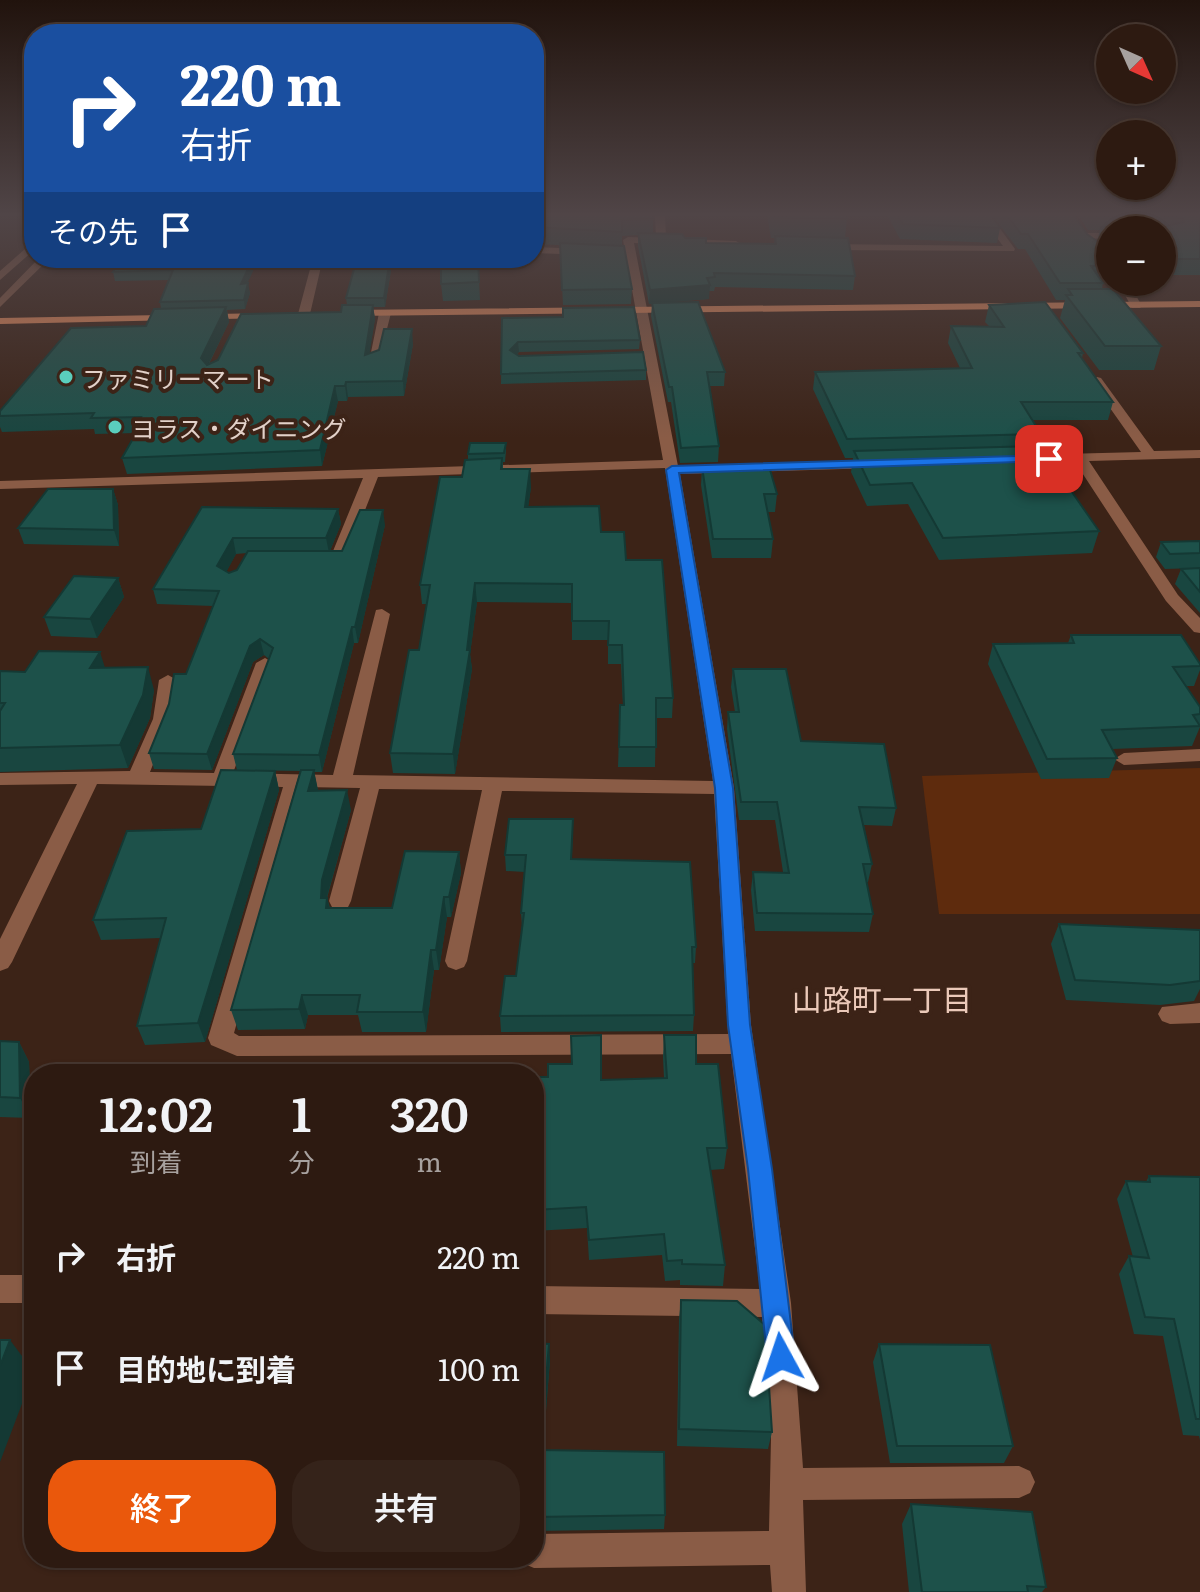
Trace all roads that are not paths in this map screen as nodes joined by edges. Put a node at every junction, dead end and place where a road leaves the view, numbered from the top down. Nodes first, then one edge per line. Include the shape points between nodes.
1 (14, 289) edge
2 (310, 289) edge
3 (638, 289) edge
4 (1131, 296) edge
5 (0, 304) edge
6 (1200, 304) edge
7 (1136, 306) junction
8 (1043, 307) junction
9 (642, 309) junction
10 (317, 313) edge
11 (331, 313) edge
12 (385, 313) junction
13 (304, 314) junction
14 (1052, 319) edge
15 (0, 321) edge
16 (372, 364) edge
17 (1088, 369) edge
18 (1200, 454) edge
19 (1151, 456) junction
20 (1080, 458) junction
21 (1002, 460) edge
22 (892, 463) edge
23 (671, 467) junction
24 (372, 474) junction
25 (0, 485) edge
26 (306, 560) edge
27 (382, 614) dead end
28 (1200, 628) edge
29 (265, 663) edge
30 (168, 680) dead end
31 (1200, 755) edge
32 (1124, 759) dead end
33 (90, 777) junction
34 (137, 778) junction
35 (0, 779) edge
36 (221, 780) junction
37 (295, 781) junction
38 (341, 782) junction
39 (371, 783) junction
40 (493, 786) junction
41 (724, 788) junction
42 (340, 901) dead end
43 (456, 961) dead end
44 (0, 962) edge
45 (1200, 1013) edge
46 (1170, 1014) dead end
47 (742, 1044) junction
48 (0, 1289) edge
49 (24, 1289) edge
50 (544, 1300) edge
51 (776, 1303) junction
52 (1019, 1482) dead end
53 (787, 1484) junction
54 (786, 1548) junction
55 (544, 1551) edge
56 (789, 1592) edge

1 - 5 street
2 - 13 street
3 - 9 street
4 - 7 street
6 - 7 main road
7 - 8 main road
8 - 9 main road
8 - 14 street
9 - 12 main road
9 - 23 street via 642,356
10 - 13 main road
11 - 12 main road
12 - 16 street
13 - 15 main road via 238,321
17 - 19 street
18 - 19 street
19 - 20 street
20 - 21 street
20 - 28 street via 1165,577 1172,598
22 - 23 street
23 - 24 street
23 - 41 street
24 - 25 street
24 - 26 street via 337,561
27 - 38 street
29 - 36 street
30 - 34 street via 162,719
31 - 32 street
33 - 34 street
33 - 35 street
33 - 44 street
34 - 36 street
36 - 37 street
37 - 38 street
37 - 47 street via 220,1038 237,1046
38 - 39 street
39 - 40 street
39 - 42 street
40 - 41 street
40 - 43 street
41 - 47 street
45 - 46 street
47 - 51 street
48 - 49 street
50 - 51 street
51 - 53 street
52 - 53 street
53 - 54 street
54 - 55 street
54 - 56 street

